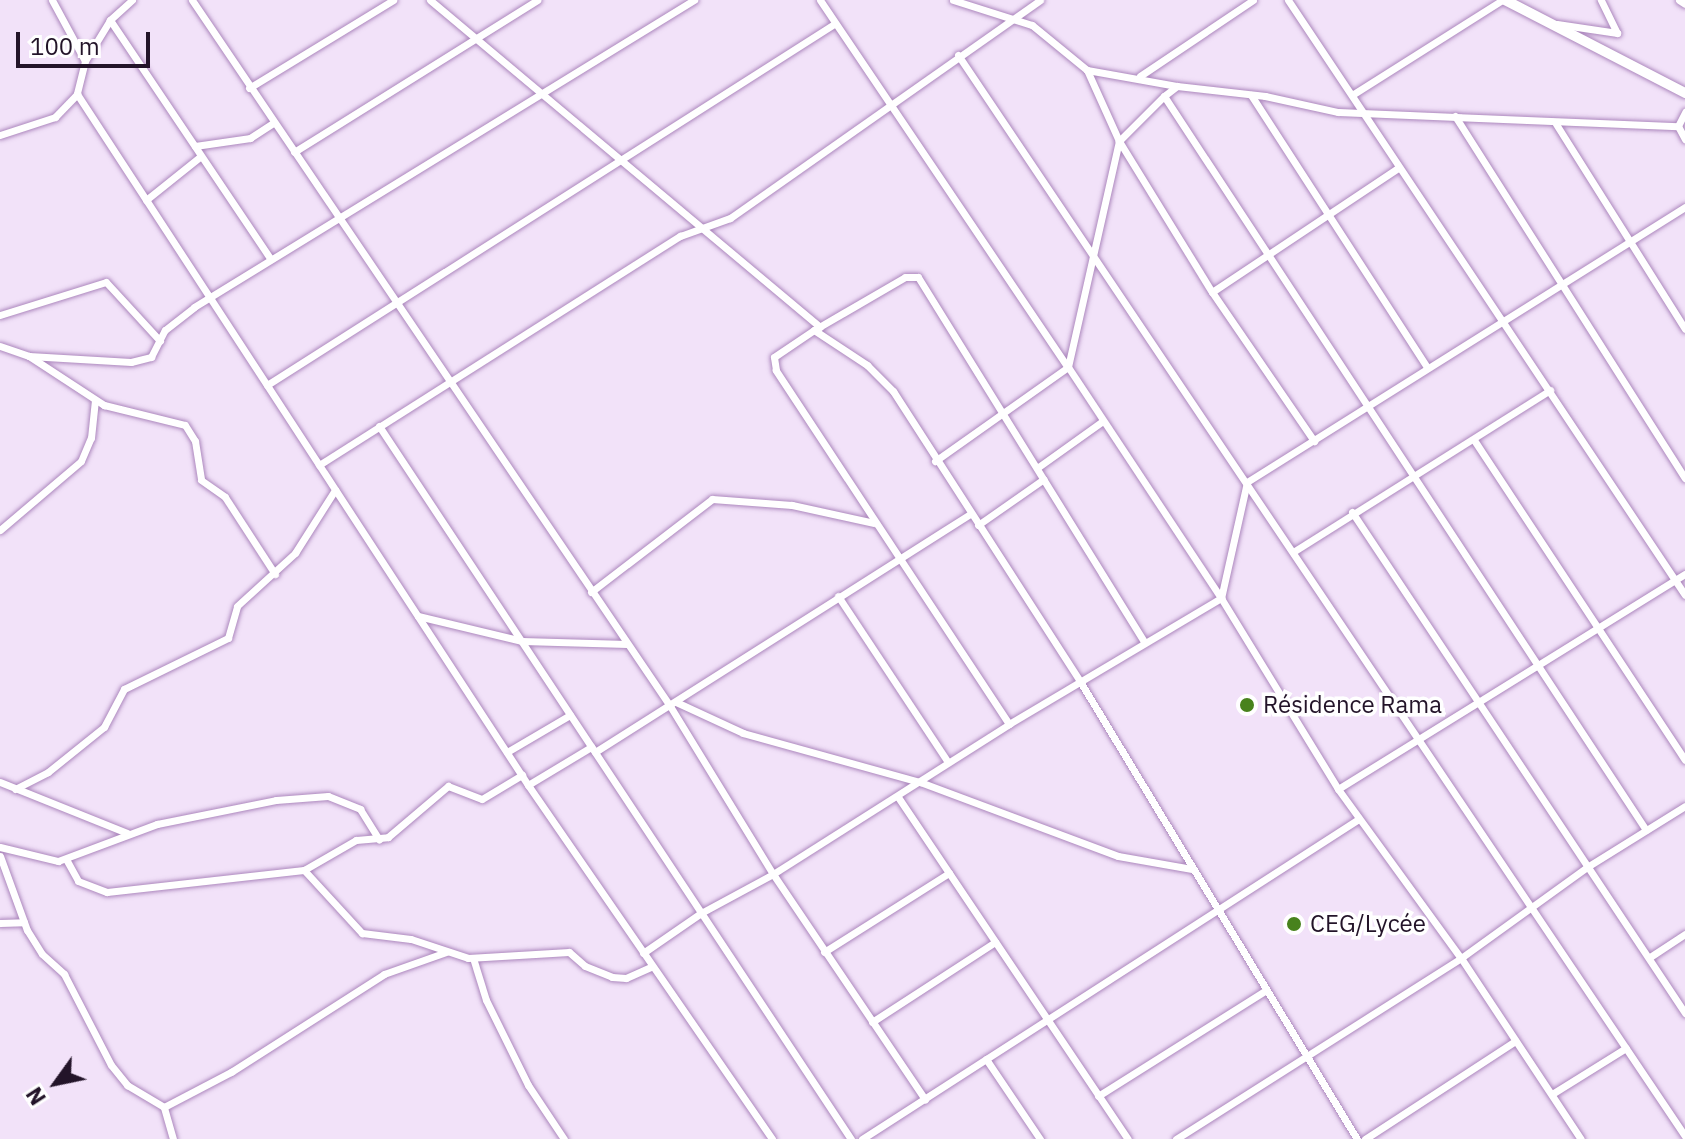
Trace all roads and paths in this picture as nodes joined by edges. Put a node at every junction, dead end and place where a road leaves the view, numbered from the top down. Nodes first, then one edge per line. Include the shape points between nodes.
1 (52, 0) edge
2 (132, 0) edge
3 (192, 0) edge
4 (393, 0) edge
5 (430, 0) edge
6 (537, 0) edge
7 (694, 0) edge
8 (820, 0) edge
9 (953, 0) edge
10 (1040, 0) edge
11 (1253, 0) edge
12 (1288, 0) edge
13 (1503, 0) edge
14 (1601, 0) edge
15 (1679, 0) edge
16 (1685, 4) edge
17 (1014, 18) junction
18 (110, 20) junction
19 (1547, 22) junction
20 (834, 24) junction
21 (476, 38) junction
22 (958, 55) junction
23 (85, 61) junction
24 (1087, 70) junction
25 (1140, 76) junction
26 (1177, 86) junction
27 (249, 88) junction
28 (541, 93) junction
29 (1685, 93) edge
30 (77, 94) junction
31 (1251, 95) junction
32 (1352, 95) junction
33 (1164, 96) junction
34 (889, 103) junction
35 (1362, 109) junction
36 (1685, 112) edge
37 (1455, 116) junction
38 (273, 123) junction
39 (1556, 124) junction
40 (1678, 126) junction
41 (0, 135) edge
42 (1685, 139) edge
43 (1119, 141) junction
44 (195, 146) junction
45 (294, 152) junction
46 (201, 156) junction
47 (619, 159) junction
48 (1398, 168) junction
49 (146, 200) junction
50 (1685, 207) edge
51 (1325, 213) junction
52 (337, 216) junction
53 (705, 230) junction
54 (1627, 241) junction
55 (1093, 255) junction
56 (1266, 256) junction
57 (270, 258) junction
58 (1561, 288) junction
59 (1212, 292) junction
60 (209, 298) junction
61 (392, 302) junction
62 (0, 315) edge
63 (1503, 321) junction
64 (817, 328) junction
65 (1685, 329) edge
66 (160, 341) junction
67 (0, 346) edge
68 (29, 356) junction
69 (1068, 367) junction
70 (1427, 367) junction
71 (447, 381) junction
72 (267, 385) junction
73 (1550, 390) junction
74 (95, 400) junction
75 (1366, 406) junction
76 (1003, 413) junction
77 (1103, 421) junction
78 (379, 426) junction
79 (1474, 440) junction
80 (1314, 441) junction
81 (935, 461) junction
82 (319, 465) junction
83 (1037, 468) junction
84 (1412, 473) junction
85 (1685, 478) edge
86 (1044, 479) junction
87 (1247, 482) junction
88 (335, 490) junction
89 (1352, 512) junction
90 (970, 514) junction
91 (875, 523) junction
92 (978, 525) junction
93 (0, 530) edge
94 (1293, 552) junction
95 (898, 558) junction
96 (275, 574) junction
97 (1685, 574) edge
98 (1675, 580) junction
99 (591, 592) junction
100 (1685, 595) edge
101 (838, 596) junction
102 (1221, 598) junction
103 (418, 616) junction
104 (1599, 629) junction
105 (522, 641) junction
106 (1144, 642) junction
107 (627, 644) junction
108 (1539, 667) junction
109 (1081, 683) junction
110 (673, 704) junction
111 (1479, 705) junction
112 (570, 715) junction
113 (1009, 724) junction
114 (1419, 740) junction
115 (593, 749) junction
116 (507, 752) junction
117 (1685, 760) edge
118 (948, 762) junction
119 (522, 775) junction
120 (0, 782) edge
121 (920, 782) junction
122 (528, 785) junction
123 (15, 789) junction
124 (1338, 789) junction
125 (898, 797) junction
126 (1685, 806) edge
127 (1357, 820) junction
128 (1646, 830) junction
129 (127, 833) junction
130 (379, 839) junction
131 (0, 847) edge
132 (0, 856) edge
133 (66, 859) junction
134 (1587, 867) junction
135 (1192, 869) junction
136 (304, 870) junction
137 (949, 873) junction
138 (773, 874) junction
139 (1530, 908) junction
140 (701, 913) junction
141 (1219, 913) junction
142 (24, 922) junction
143 (0, 923) edge
144 (1685, 934) edge
145 (995, 942) junction
146 (446, 952) junction
147 (824, 952) junction
148 (643, 953) junction
149 (1650, 957) junction
150 (473, 958) junction
151 (1461, 958) junction
152 (651, 967) junction
153 (1265, 991) junction
154 (1682, 1001) edge
155 (1685, 1013) edge
156 (1048, 1021) junction
157 (872, 1022) junction
158 (1514, 1042) junction
159 (1626, 1048) junction
160 (1306, 1055) junction
161 (986, 1059) junction
162 (1552, 1094) junction
163 (1098, 1096) junction
164 (925, 1099) junction
165 (164, 1107) junction
166 (1038, 1136) edge
167 (1685, 1136) edge
168 (173, 1139) edge
169 (562, 1139) edge
170 (772, 1139) edge
171 (851, 1139) edge
172 (862, 1139) edge
173 (1025, 1139) edge
174 (1128, 1139) edge
175 (1176, 1139) edge
176 (1357, 1139) edge
177 (1365, 1139) edge
178 (1581, 1139) edge

1 - 23 street
2 - 18 street
3 - 27 street
4 - 27 street
5 - 21 street
6 - 21 street
7 - 28 street
8 - 20 street
9 - 17 street
10 - 17 street
11 - 25 street
12 - 32 street
13 - 19 main road
13 - 32 street
14 - 19 street via 1617,33
15 - 16 street
17 - 22 street
17 - 24 street via 1047,34 1073,64
18 - 23 street
18 - 44 street
19 - 29 main road
20 - 34 street
20 - 47 street
21 - 28 street
21 - 45 street
22 - 34 street
22 - 55 street
23 - 30 street
24 - 25 street
24 - 43 street
25 - 26 street
26 - 31 street
26 - 33 street
27 - 38 street
28 - 47 street
28 - 52 street
30 - 41 street via 55,117
30 - 49 street
31 - 35 street via 1338,112
31 - 51 street
32 - 35 street
33 - 43 street
33 - 56 street
34 - 53 street
34 - 69 street
35 - 37 street
35 - 48 street
36 - 40 street
37 - 39 street
37 - 58 street
38 - 44 street via 250,138
38 - 45 street
39 - 40 street
39 - 54 street
40 - 42 street
43 - 55 street
43 - 59 street
44 - 46 street
45 - 52 street
46 - 49 street
46 - 57 street
47 - 53 street
47 - 61 street
48 - 51 street
48 - 63 street
49 - 60 street
50 - 54 street
51 - 56 street
51 - 70 street
52 - 57 street
52 - 61 street
53 - 64 street
53 - 71 street via 680,236
54 - 58 street
54 - 65 street
55 - 69 street
55 - 87 street
56 - 59 street
56 - 75 street
57 - 60 street
58 - 63 street
58 - 85 street
59 - 80 street
60 - 66 street via 174,320
60 - 72 street
61 - 71 street
61 - 72 street
62 - 66 street via 106,282
63 - 70 street
63 - 73 street
64 - 76 street via 905,277 918,277
64 - 81 street via 886,384
64 - 91 street via 774,357 773,364
66 - 68 street via 155,354 138,362
67 - 68 street
68 - 74 street
69 - 76 street
69 - 77 street
70 - 75 street
71 - 78 street
71 - 99 street
72 - 82 street
73 - 79 street
73 - 98 street
74 - 93 street via 91,438 75,468 21,507
74 - 96 street via 185,425 195,441 201,480 225,497
75 - 80 street
75 - 84 street
76 - 81 street
76 - 83 street
77 - 83 street
77 - 102 street
78 - 82 street
78 - 105 street
79 - 84 street
79 - 104 street
80 - 87 street
81 - 90 street
82 - 88 street
83 - 86 street
84 - 89 street
84 - 108 street
86 - 92 street
86 - 106 street
87 - 94 street
87 - 102 street
88 - 96 street via 310,533
88 - 103 street
89 - 94 street
89 - 111 street
90 - 92 street
90 - 95 street
91 - 95 street
91 - 99 street via 792,505 712,499
92 - 109 street
94 - 114 street
95 - 101 street
95 - 113 street
96 - 123 street via 237,606 228,638 124,689 104,727 48,772
97 - 98 street
98 - 100 street
98 - 104 street
99 - 107 street
101 - 110 street
101 - 118 street
102 - 106 street
102 - 124 street
103 - 105 street
103 - 116 street
104 - 108 street
104 - 117 street
105 - 107 street
105 - 112 street
106 - 109 street
107 - 110 street
108 - 111 street
108 - 128 street
109 - 113 street
109 - 135 street
110 - 115 street
110 - 121 street via 743,733
110 - 138 street
111 - 114 street
111 - 134 street
112 - 115 street
112 - 116 street
113 - 118 street
114 - 124 street
114 - 139 street
115 - 122 street
115 - 140 street
116 - 119 street
118 - 121 street
119 - 122 street
119 - 130 street via 482,799 448,786
120 - 123 street
121 - 125 street
121 - 135 street via 1118,856
122 - 148 street
123 - 129 street
124 - 127 street
125 - 137 street
125 - 138 street
126 - 128 street
127 - 141 street
127 - 151 street
128 - 134 street
129 - 130 street via 217,810 328,796 360,809
129 - 133 street
130 - 136 street via 356,840
131 - 133 street via 45,862
132 - 142 street
133 - 136 street via 78,881 107,892
134 - 139 street
134 - 149 street
135 - 141 street
136 - 146 street via 357,930
137 - 145 street
137 - 147 street
138 - 140 street
138 - 147 street
139 - 151 street
139 - 159 street
140 - 148 street
140 - 171 street
141 - 153 street
141 - 156 street
142 - 143 street
142 - 165 street via 42,954 64,974 111,1065 127,1085
144 - 149 street
145 - 156 street
145 - 157 street
146 - 150 street
146 - 165 street via 384,974 231,1072
147 - 157 street
148 - 152 street
149 - 154 street
150 - 152 street via 569,952 585,966 626,978
150 - 169 street via 486,1000
151 - 158 street
151 - 160 street
152 - 170 street
153 - 160 street
153 - 163 street
154 - 155 street
156 - 161 street
156 - 163 street
157 - 164 street
158 - 162 street
158 - 177 street
159 - 162 street
159 - 167 street
160 - 175 street
160 - 176 street
161 - 164 street
161 - 166 street
162 - 178 street
163 - 174 street
164 - 172 street
165 - 168 street
166 - 173 street

